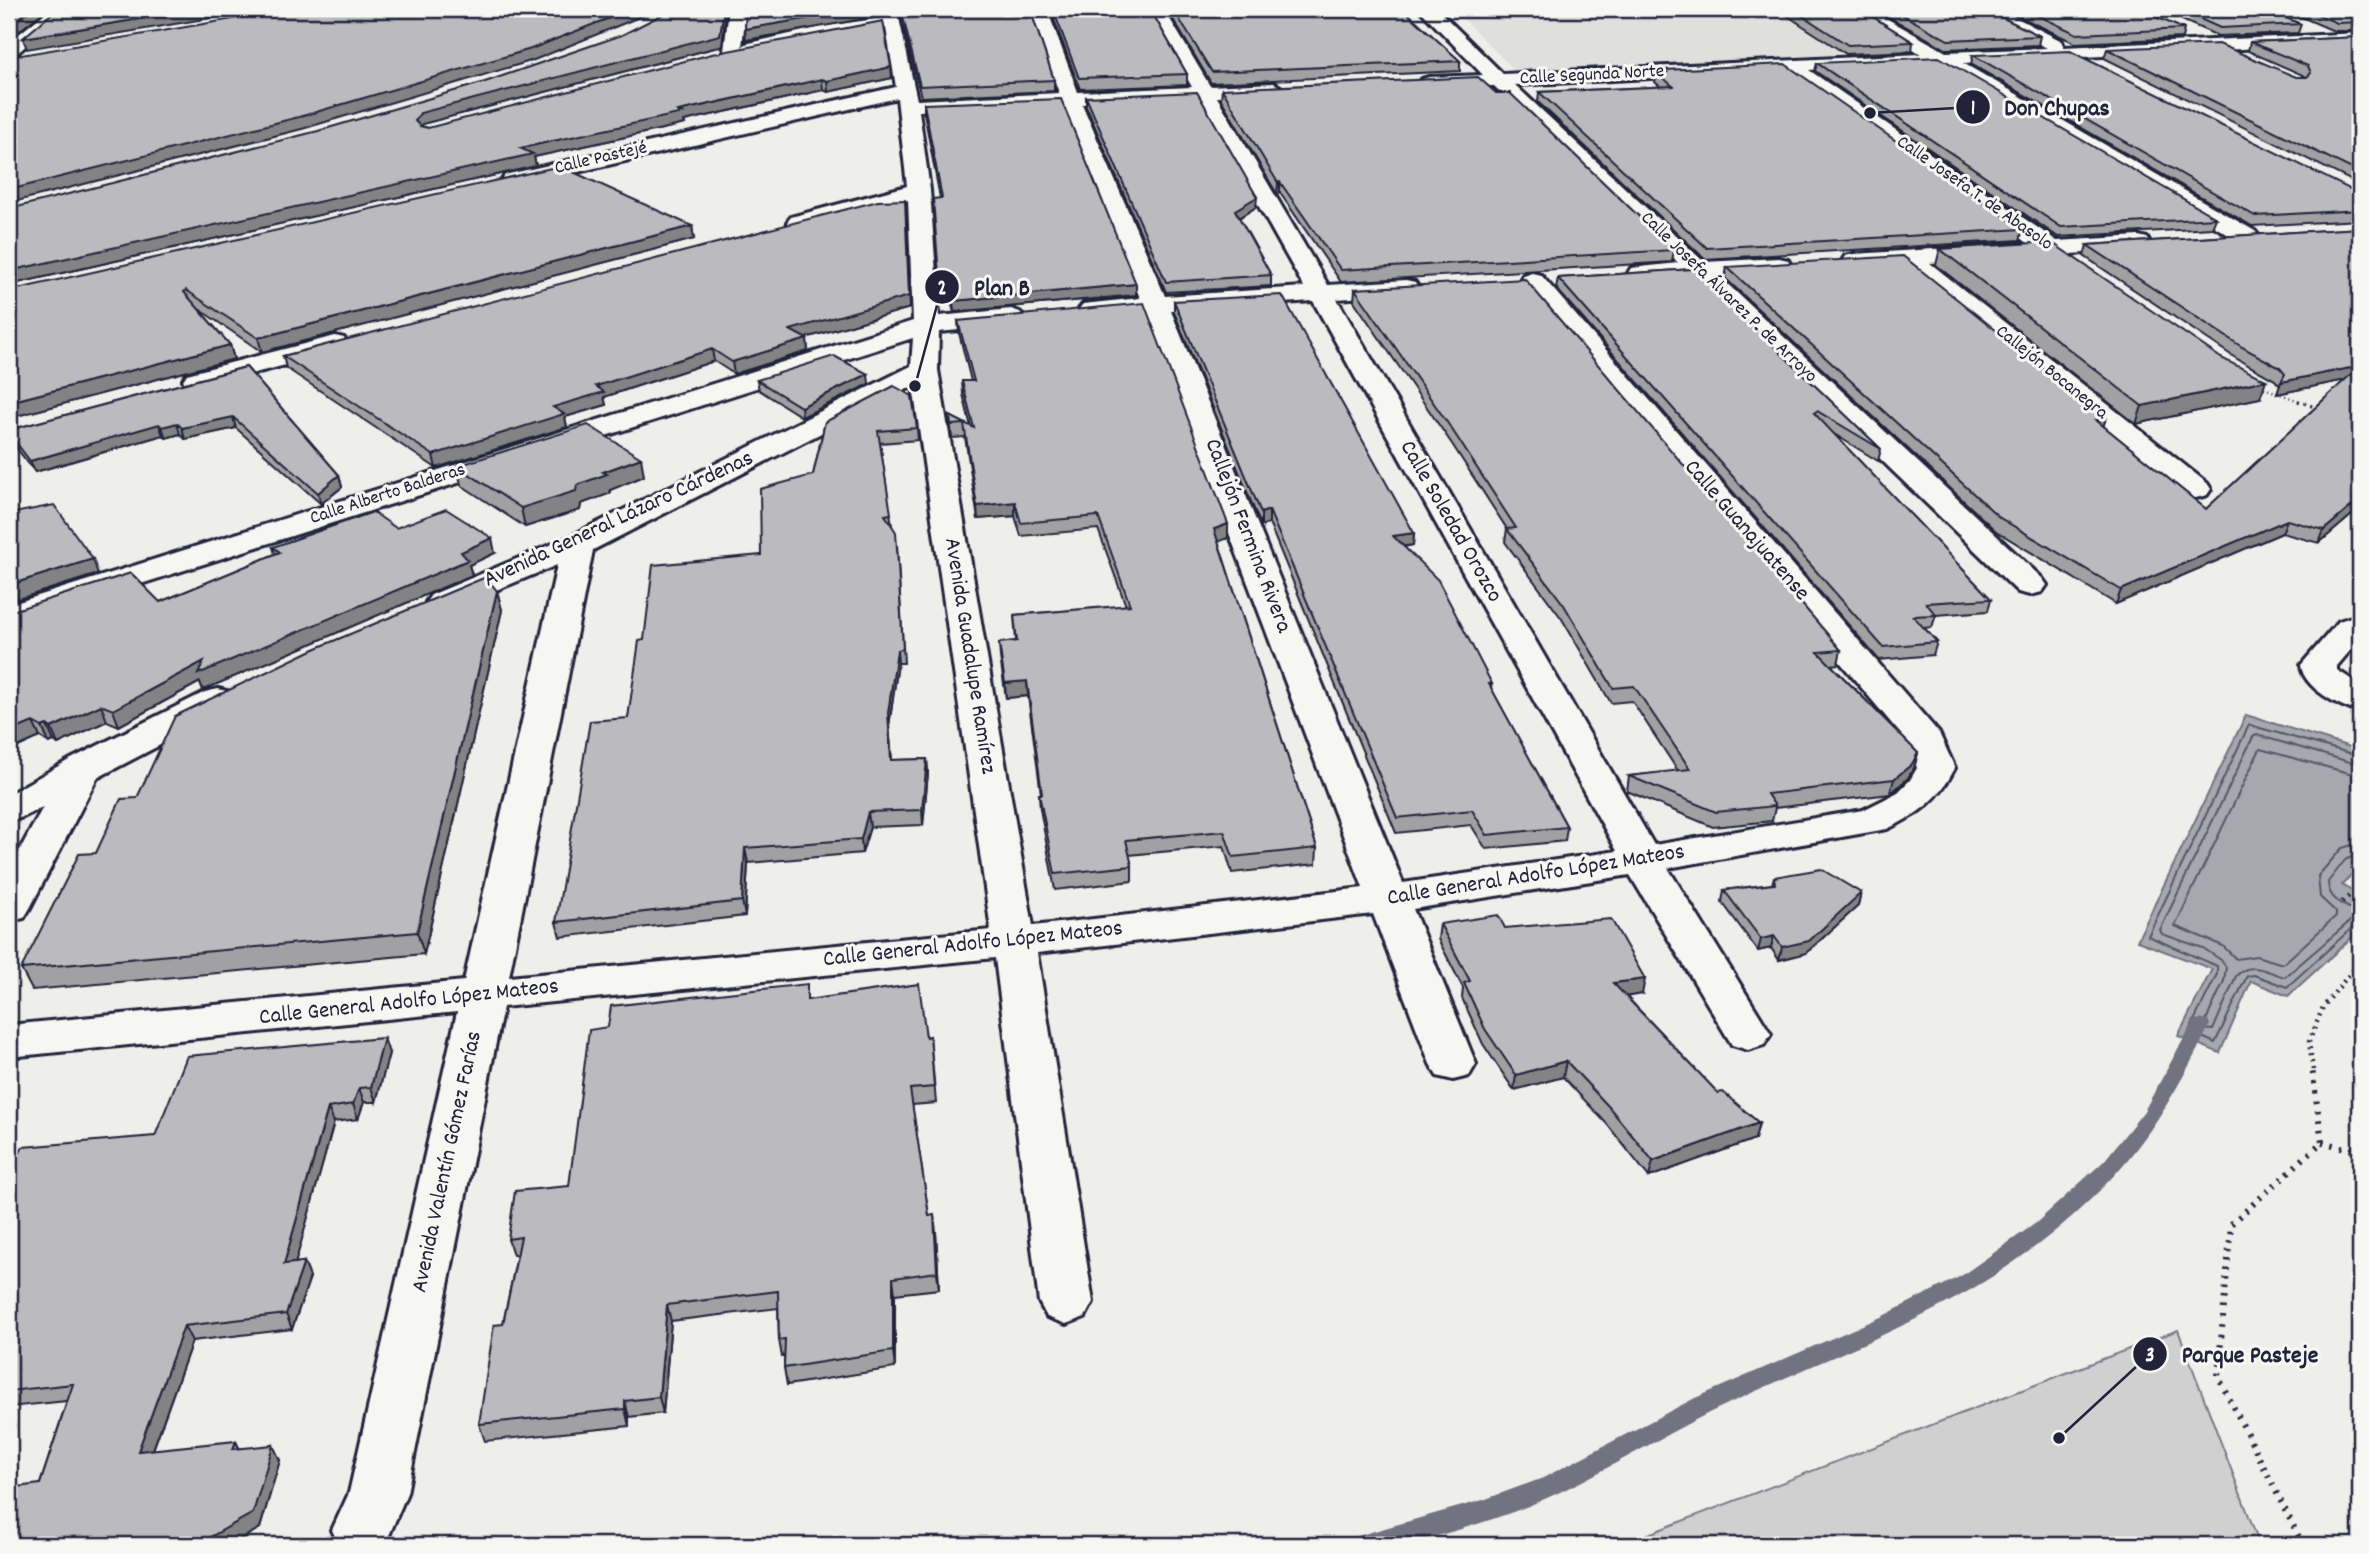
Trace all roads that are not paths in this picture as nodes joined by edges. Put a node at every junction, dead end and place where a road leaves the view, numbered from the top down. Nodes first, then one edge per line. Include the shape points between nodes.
1 (60, 9) edge
2 (737, 9) edge
3 (1038, 9) edge
4 (1156, 9) edge
5 (1428, 9) edge
6 (1858, 9) edge
7 (1986, 9) edge
8 (891, 15) edge
9 (2300, 24) edge
10 (2182, 29) edge
11 (2360, 38) edge
12 (2336, 39) junction
13 (2217, 45) junction
14 (9, 51) edge
15 (2068, 51) junction
16 (36, 55) edge
17 (1943, 58) junction
18 (9, 60) edge
19 (1790, 66) junction
20 (2105, 69) edge
21 (1499, 80) junction
22 (1405, 84) edge
23 (1298, 88) edge
24 (1204, 92) junction
25 (907, 98) junction
26 (1070, 98) junction
27 (499, 183) edge
28 (919, 190) junction
29 (772, 229) edge
30 (2272, 235) edge
31 (2247, 236) junction
32 (2205, 239) edge
33 (2163, 242) edge
34 (2052, 248) junction
35 (1907, 257) junction
36 (1837, 261) edge
37 (1796, 264) edge
38 (1698, 270) junction
39 (2085, 271) edge
40 (1615, 275) edge
41 (1532, 280) dead end
42 (1426, 286) edge
43 (1320, 292) junction
44 (1155, 303) junction
45 (1062, 312) edge
46 (1035, 314) edge
47 (928, 325) junction
48 (357, 338) edge
49 (924, 370) junction
50 (169, 388) edge
51 (2196, 489) dead end
52 (578, 545) junction
53 (2030, 585) dead end
54 (416, 613) edge
55 (9, 616) edge
56 (2360, 624) edge
57 (242, 689) edge
58 (2360, 701) edge
59 (83, 768) junction
60 (1926, 791) joint
61 (9, 809) edge
62 (1642, 860) junction
63 (1389, 900) junction
64 (9, 908) edge
65 (1014, 942) junction
66 (483, 996) junction
67 (1748, 1034) dead end
68 (9, 1041) edge
69 (1453, 1064) dead end
70 (1066, 1302) dead end
71 (362, 1530) dead end

1 - 14 street
2 - 8 street via 727,53
3 - 26 street, Callejón Fermina Rivera
4 - 24 street, Calle Soledad Orozco
5 - 21 street, Calle Josefa Álvarez P. de Arroyo
6 - 17 street
7 - 15 street
8 - 25 street, Avenida Guadalupe Ramírez
9 - 12 street
10 - 13 street
11 - 12 street, Calle Segunda Norte
12 - 13 street, Calle Segunda Norte
13 - 15 street, Calle Segunda Norte
15 - 17 street, Calle Segunda Norte
15 - 20 street
16 - 18 street
17 - 19 street, Calle Segunda Norte
17 - 31 street
19 - 21 street, Calle Segunda Norte
19 - 34 street, Calle Josefa T. de Abasolo
21 - 22 street, Calle Segunda Norte
21 - 38 street, Calle Josefa Álvarez P. de Arroyo
23 - 24 street
24 - 26 street
24 - 43 street, Calle Soledad Orozco
25 - 26 street
25 - 27 street, Calle Pastejé
25 - 28 street, Avenida Guadalupe Ramírez
26 - 44 street, Callejón Fermina Rivera
28 - 29 street
28 - 47 street, Avenida Guadalupe Ramírez
30 - 31 street
31 - 32 street
33 - 34 street
34 - 35 street
34 - 39 street, Calle Josefa T. de Abasolo
35 - 36 street
35 - 51 street, Callejón Bocanegra
37 - 38 street
38 - 40 street
38 - 53 street, Calle Josefa Álvarez P. de Arroyo
41 - 60 street, Calle Guanajuatense via 1926,741 1936,768
42 - 43 street
43 - 44 street
43 - 62 street, Calle Soledad Orozco
44 - 45 street
44 - 63 street, Callejón Fermina Rivera
46 - 47 street, Calle Alberto Balderas
47 - 49 street, Avenida Guadalupe Ramírez
47 - 55 street, Calle Alberto Balderas
48 - 50 street
49 - 52 street, Avenida General Lázaro Cárdenas
49 - 65 street, Avenida Guadalupe Ramírez
52 - 54 street, Avenida General Lázaro Cárdenas
52 - 66 street, Avenida Valentín Gómez Farías
56 - 58 street via 2351,628 2319,665 2320,674
57 - 59 street
59 - 61 street
59 - 64 street
60 - 62 street, Calle General Adolfo López Mateos via 1873,820
62 - 63 street, Calle General Adolfo López Mateos
62 - 67 street, Calle Soledad Orozco
63 - 65 street, Calle General Adolfo López Mateos
63 - 69 street, Callejón Fermina Rivera
65 - 66 street, Calle General Adolfo López Mateos
65 - 70 street, Avenida Guadalupe Ramírez
66 - 68 street, Calle General Adolfo López Mateos
66 - 71 street, Avenida Valentín Gómez Farías via 378,1493

